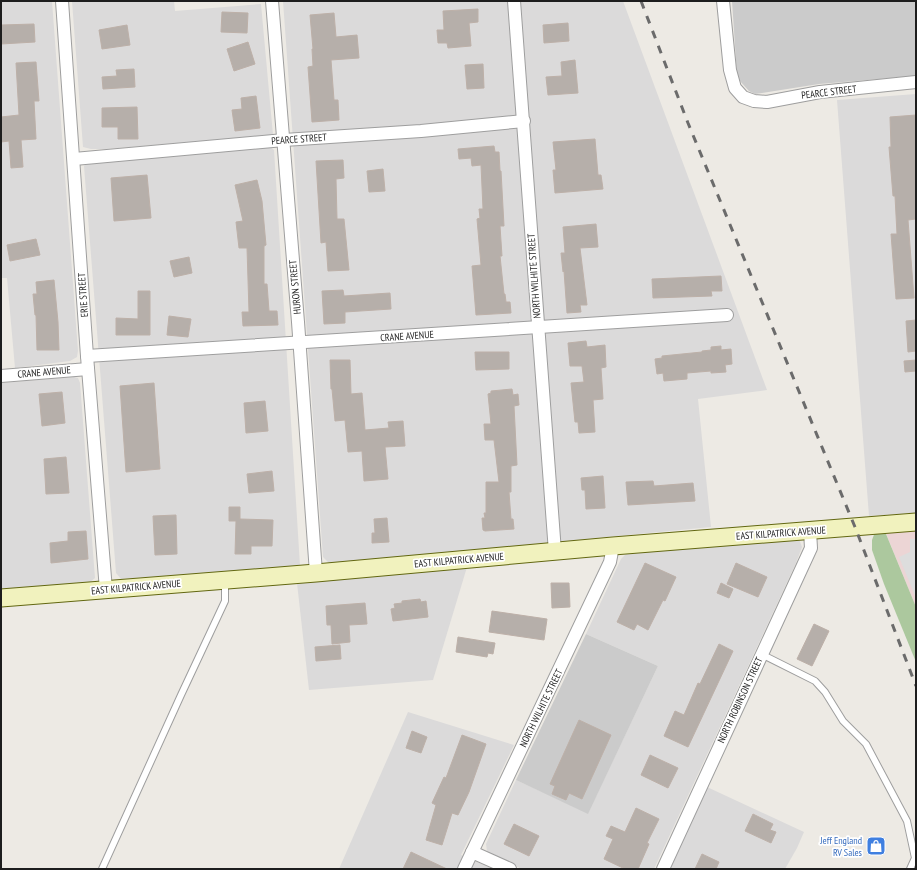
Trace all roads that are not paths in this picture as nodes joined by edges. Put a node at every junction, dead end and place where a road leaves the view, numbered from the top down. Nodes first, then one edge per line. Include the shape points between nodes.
1 (62, 1) edge
2 (272, 1) edge
3 (514, 1) edge
4 (723, 1) edge
5 (916, 82) edge
6 (524, 121) junction
7 (284, 140) junction
8 (74, 159) junction
9 (727, 315) dead end
10 (538, 326) junction
11 (299, 343) junction
12 (87, 356) junction
13 (88, 369) junction
14 (1, 376) edge
15 (916, 522) edge
16 (810, 531) junction
17 (614, 546) junction
18 (555, 552) junction
19 (316, 573) junction
20 (225, 580) junction
21 (106, 590) junction
22 (1, 598) edge
23 (761, 654) junction
24 (472, 852) junction
25 (102, 869) edge
26 (464, 869) edge
27 (510, 869) edge
28 (662, 869) edge
29 (910, 869) edge

1 - 8 street, ERIE STREET
2 - 7 street, HURON STREET
3 - 6 street, NORTH WILHITE STREET
4 - 5 street, PEARCE STREET via 730,70 735,88 743,97 767,102 820,92
6 - 7 street, PEARCE STREET
6 - 10 street, NORTH WILHITE STREET
7 - 8 street, PEARCE STREET
7 - 11 street, HURON STREET
8 - 12 street, ERIE STREET
9 - 10 street, CRANE AVENUE
10 - 11 street, CRANE AVENUE
10 - 18 street, NORTH WILHITE STREET
11 - 12 street, CRANE AVENUE
11 - 19 street, HURON STREET
12 - 13 street, ERIE STREET
13 - 14 street, CRANE AVENUE
13 - 21 street, ERIE STREET
15 - 16 street, EAST KILPATRICK AVENUE
16 - 17 street, EAST KILPATRICK AVENUE
16 - 23 street, NORTH ROBINSON STREET via 811,548
17 - 18 street, EAST KILPATRICK AVENUE
17 - 24 street, NORTH WILHITE STREET via 610,562
18 - 19 street, EAST KILPATRICK AVENUE
19 - 20 street, EAST KILPATRICK AVENUE
20 - 21 street, EAST KILPATRICK AVENUE
20 - 25 lane via 225,601
21 - 22 street, EAST KILPATRICK AVENUE
23 - 28 street, NORTH ROBINSON STREET
23 - 29 lane via 815,681 844,721 866,744 907,821 915,858
24 - 26 street, NORTH WILHITE STREET
24 - 27 street

